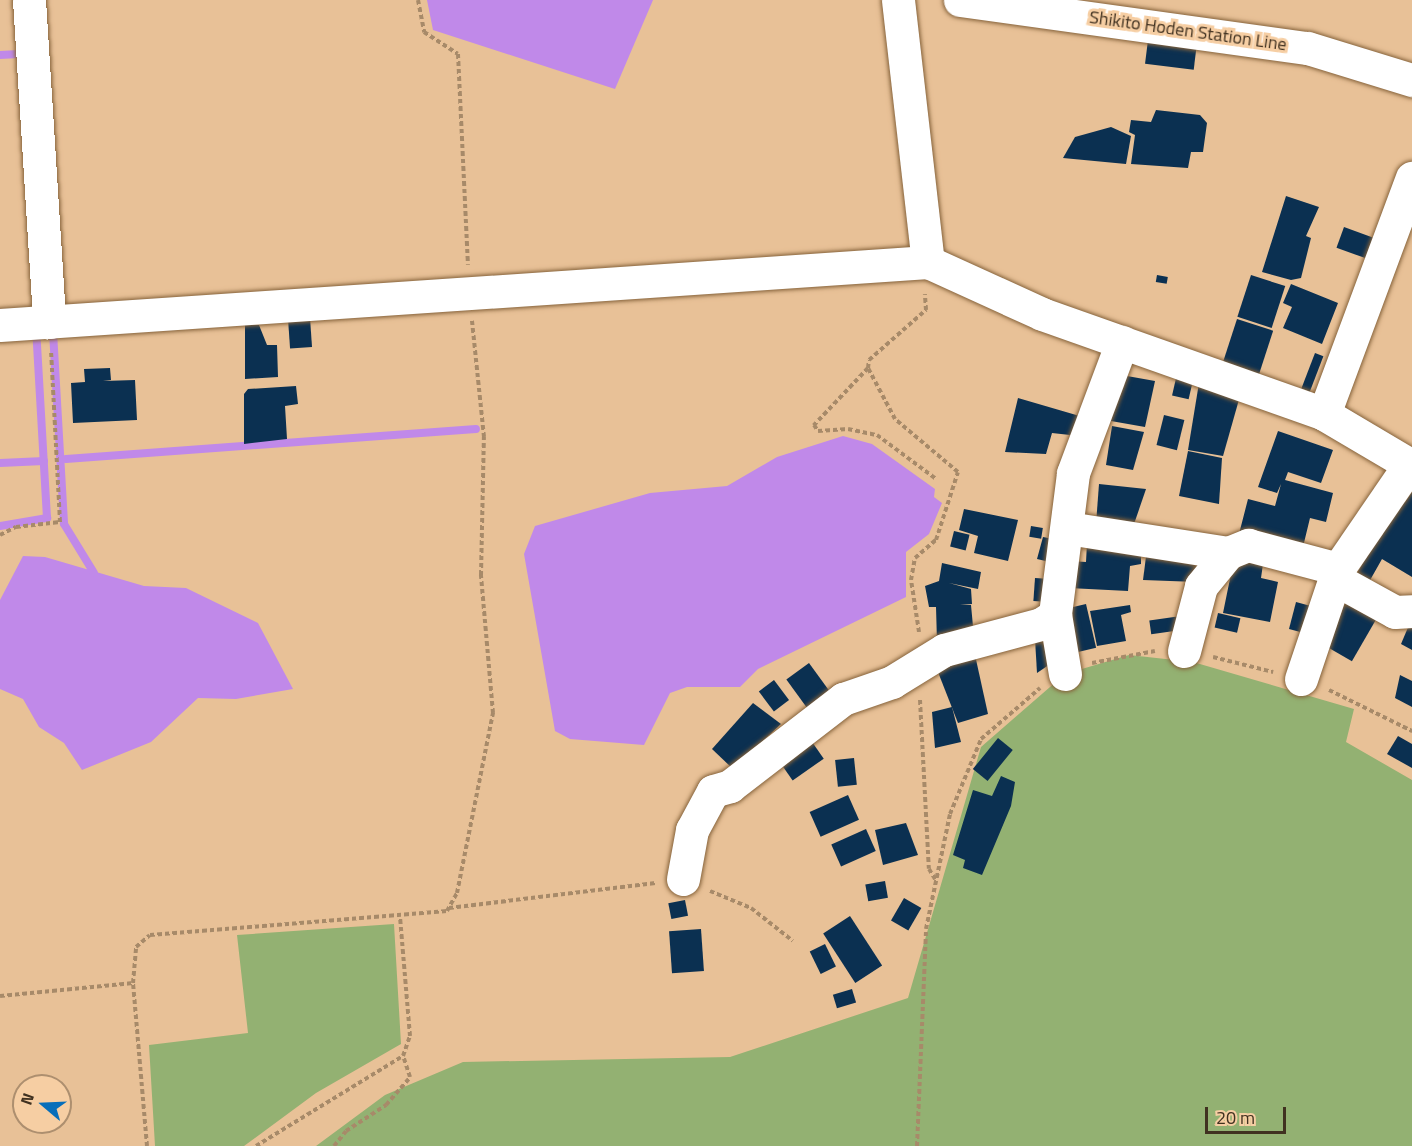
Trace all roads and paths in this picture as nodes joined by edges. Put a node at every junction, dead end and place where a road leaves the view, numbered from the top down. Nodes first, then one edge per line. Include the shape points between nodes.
1 (28, 0) edge
2 (418, 0) edge
3 (898, 0) edge
4 (960, 0) edge
5 (1412, 80) edge
6 (1412, 177) edge
7 (1400, 246) edge
8 (922, 262) junction
9 (470, 295) junction
10 (49, 322) junction
11 (0, 324) edge
12 (1122, 342) junction
13 (868, 369) junction
14 (1324, 414) junction
15 (1411, 465) edge
16 (936, 479) dead end
17 (1068, 528) junction
18 (0, 535) edge
19 (1228, 553) junction
20 (1337, 574) junction
21 (1412, 611) edge
22 (1055, 615) junction
23 (1184, 651) junction
24 (920, 667) junction
25 (1065, 674) junction
26 (1301, 679) junction
27 (1412, 731) edge
28 (683, 879) junction
29 (936, 880) junction
30 (448, 908) junction
31 (400, 916) junction
32 (793, 941) dead end
33 (133, 983) junction
34 (0, 996) edge
35 (403, 1056) junction
36 (147, 1146) edge
37 (256, 1146) edge
38 (334, 1146) edge
39 (917, 1146) edge

1 - 10 street
2 - 9 path via 424,32 458,54
3 - 8 street
4 - 5 street, Shikito Hoden Station Line via 1308,48
6 - 7 street
7 - 14 street
8 - 9 street
8 - 12 street via 1042,314
8 - 13 path via 929,306 869,360
9 - 10 street
9 - 30 path via 484,437 481,575 493,713 457,893
10 - 11 street
10 - 18 path via 60,522 16,527
12 - 14 street
12 - 17 street via 1073,473
13 - 16 path via 814,425 818,431 848,429 877,435
13 - 24 path via 882,404 895,419 958,472 936,540 915,558 911,580
14 - 15 street
15 - 20 street
17 - 19 street
17 - 22 street
19 - 20 street via 1248,545
19 - 23 street via 1201,586
20 - 21 street via 1395,612
20 - 26 street
22 - 24 street via 1041,624 944,650
22 - 25 street
23 - 25 path via 1105,658
23 - 26 path
24 - 28 street via 843,699 695,796
24 - 29 path via 929,869
25 - 29 path via 1010,711 970,756
26 - 27 path
28 - 30 path
28 - 32 path via 751,908
29 - 39 path via 927,929
30 - 31 path
31 - 33 path via 150,935 136,947
31 - 35 path via 410,1036
33 - 34 path
33 - 36 path
35 - 37 path
35 - 38 path via 410,1077 386,1105 346,1131

